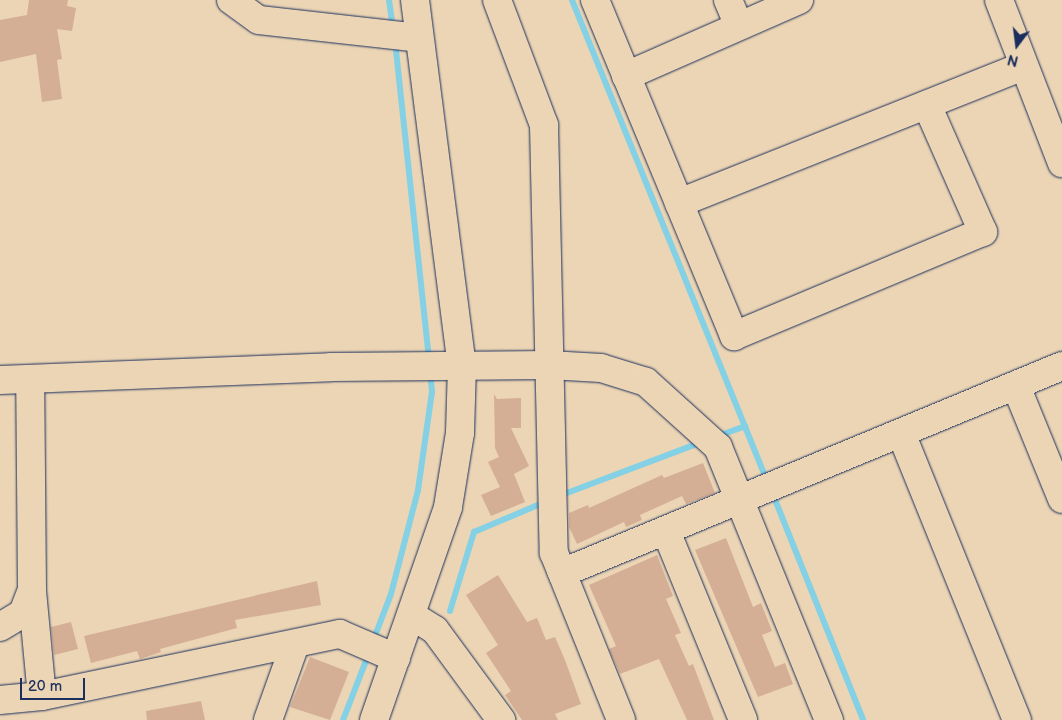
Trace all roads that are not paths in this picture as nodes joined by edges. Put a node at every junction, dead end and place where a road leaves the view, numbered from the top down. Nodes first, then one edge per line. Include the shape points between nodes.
1 (232, 0) edge
2 (415, 0) edge
3 (497, 0) edge
4 (595, 0) edge
5 (728, 0) edge
6 (799, 0) edge
7 (999, 0) edge
8 (739, 26) junction
9 (419, 38) junction
10 (1024, 66) junction
11 (626, 76) junction
12 (927, 105) junction
13 (1062, 163) edge
14 (679, 203) junction
15 (549, 365) junction
16 (1062, 366) edge
17 (462, 367) junction
18 (30, 379) junction
19 (0, 380) edge
20 (1016, 386) junction
21 (901, 433) junction
22 (1062, 499) edge
23 (740, 500) junction
24 (666, 530) junction
25 (562, 573) junction
26 (32, 590) junction
27 (411, 615) junction
28 (0, 627) edge
29 (295, 644) junction
30 (396, 658) junction
31 (42, 696) junction
32 (0, 700) edge
33 (268, 720) edge
34 (374, 720) edge
35 (501, 720) edge
36 (622, 720) edge
37 (743, 720) edge
38 (829, 720) edge
39 (1017, 720) edge

1 - 9 street via 259,20
2 - 9 street
3 - 15 street via 544,125
4 - 11 street
5 - 8 street
6 - 8 street
7 - 10 street
8 - 11 street
9 - 17 street
10 - 12 street
10 - 13 street
11 - 14 street
12 - 14 street
12 - 14 street via 983,232 734,336
15 - 17 street
15 - 23 street via 600,368 646,382 718,448
15 - 25 street via 554,553
16 - 20 street
17 - 18 street via 331,367
17 - 27 street via 460,433 448,507
18 - 19 street
18 - 26 street
20 - 21 street
20 - 22 street
21 - 23 street
21 - 39 street
23 - 24 street
23 - 38 street
24 - 25 street
24 - 37 street
25 - 36 street
26 - 28 street via 23,613
26 - 31 street
27 - 30 street
27 - 35 street via 435,630
29 - 30 street via 340,634
29 - 31 street
29 - 33 street
30 - 34 street
31 - 32 street

